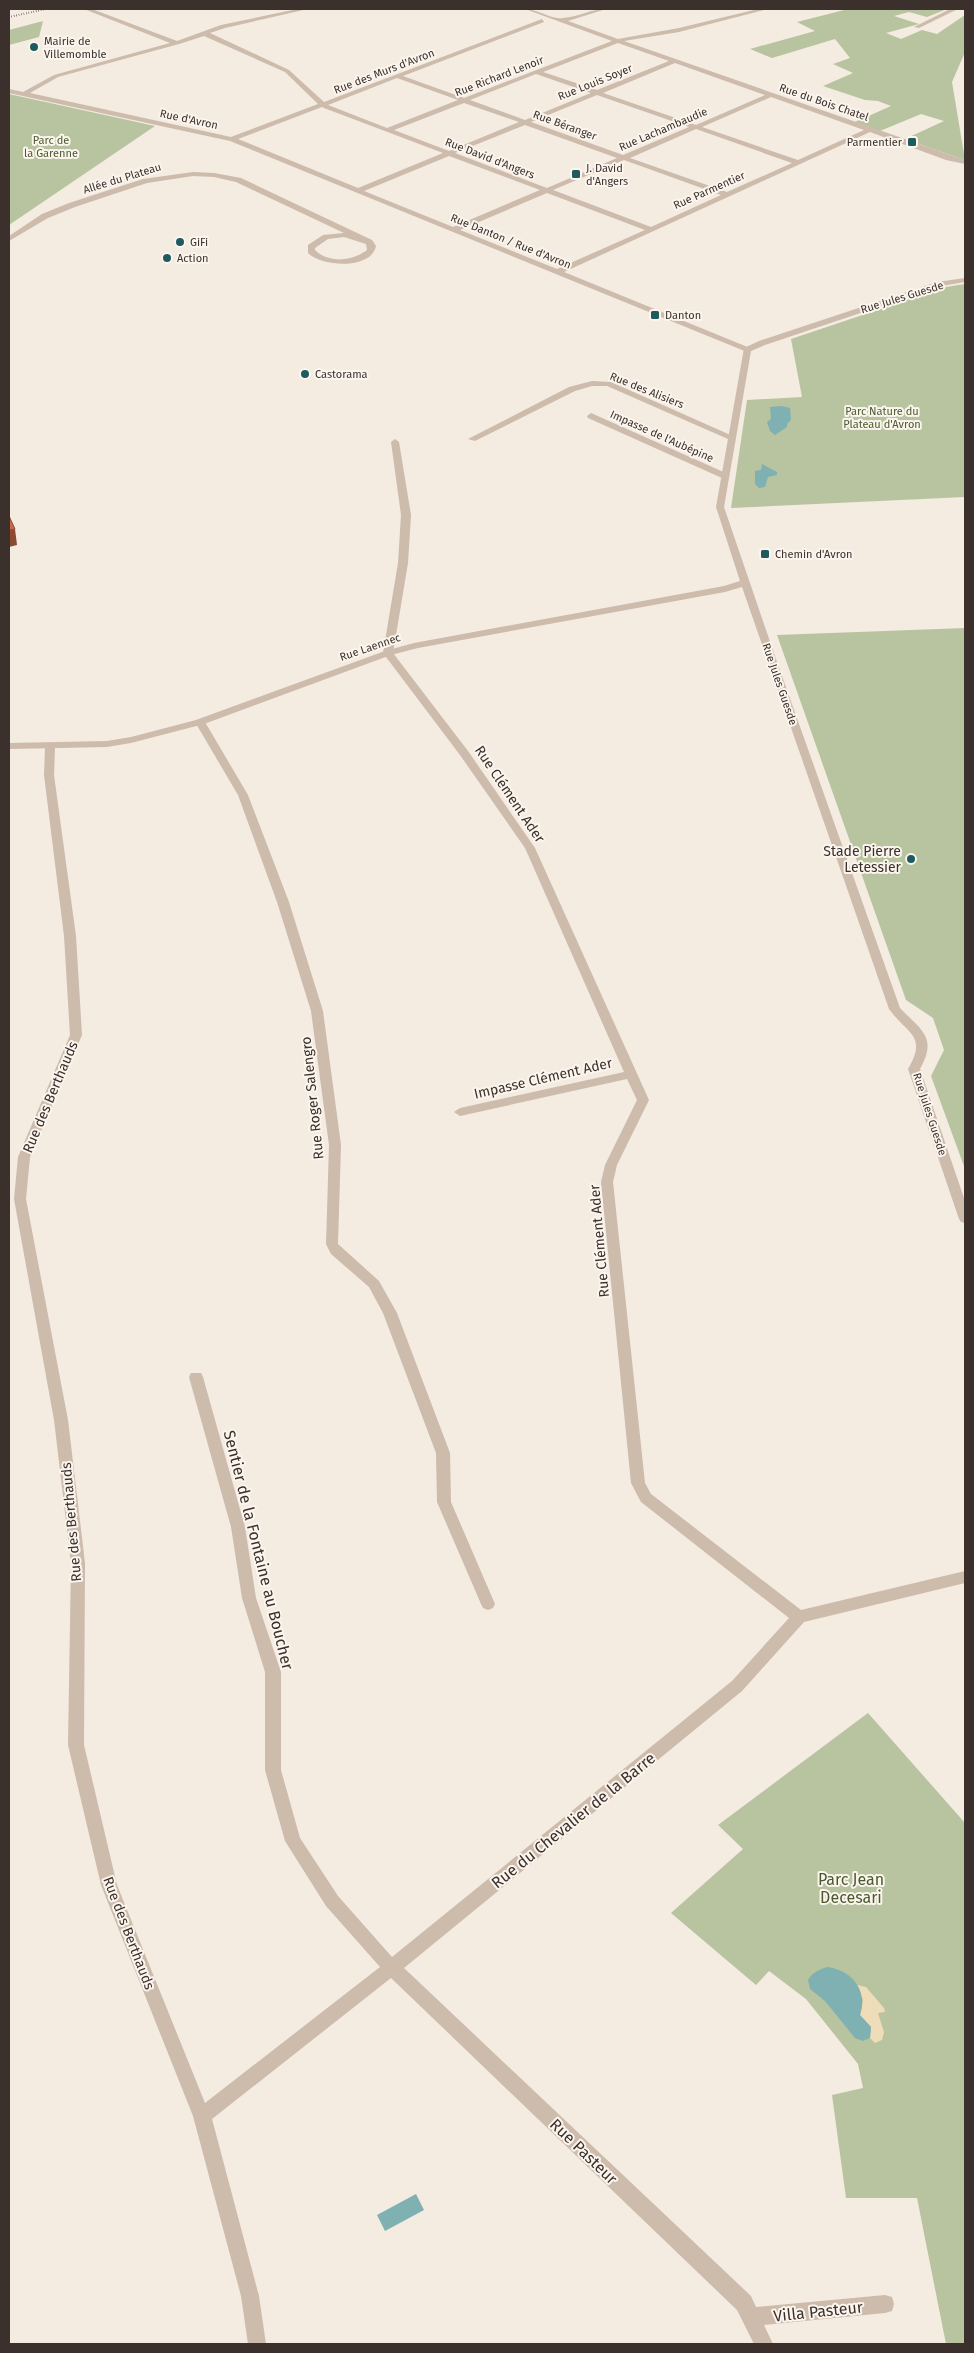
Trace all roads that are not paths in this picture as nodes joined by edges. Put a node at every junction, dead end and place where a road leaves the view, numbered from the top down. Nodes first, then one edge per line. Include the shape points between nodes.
1 (87, 9) edge
2 (305, 9) edge
3 (528, 9) edge
4 (603, 9) edge
5 (765, 9) edge
6 (955, 9) edge
7 (564, 20) junction
8 (542, 21) dead end
9 (916, 27) dead end
10 (204, 33) junction
11 (619, 40) junction
12 (177, 43) junction
13 (675, 61) junction
14 (538, 72) junction
15 (397, 76) junction
16 (9, 91) edge
17 (599, 93) junction
18 (24, 94) junction
19 (771, 95) junction
20 (463, 100) junction
21 (324, 104) junction
22 (525, 122) junction
23 (696, 127) junction
24 (388, 130) junction
25 (870, 130) junction
26 (232, 140) junction
27 (448, 154) junction
28 (623, 158) junction
29 (965, 162) edge
30 (800, 163) junction
31 (357, 191) junction
32 (545, 191) junction
33 (727, 195) junction
34 (331, 224) junction
35 (650, 229) junction
36 (452, 230) junction
37 (326, 237) junction
38 (9, 239) edge
39 (363, 239) junction
40 (558, 272) junction
41 (965, 280) edge
42 (747, 350) junction
43 (591, 416) dead end
44 (731, 437) junction
45 (472, 439) dead end
46 (395, 442) dead end
47 (725, 476) junction
48 (746, 583) junction
49 (388, 653) junction
50 (200, 722) junction
51 (9, 746) edge
52 (50, 747) junction
53 (631, 1074) junction
54 (460, 1112) dead end
55 (965, 1218) edge
56 (196, 1377) dead end
57 (965, 1577) edge
58 (488, 1604) dead end
59 (799, 1617) junction
60 (392, 1967) junction
61 (202, 2116) junction
62 (885, 2304) dead end
63 (751, 2317) junction
64 (257, 2344) edge
65 (764, 2344) edge

1 - 12 street
2 - 10 street
3 - 7 street, Rue du Bois Chatel
4 - 7 street
5 - 11 street, Rue Richard Lenoir via 679,30
6 - 9 street
7 - 11 street, Rue du Bois Chatel
8 - 15 street, Rue des Murs d'Avron
10 - 12 street
10 - 21 street, Rue David d'Angers via 287,71
11 - 13 street, Rue du Bois Chatel
11 - 14 street, Rue Richard Lenoir
12 - 18 street via 56,76
13 - 17 street, Rue Louis Soyer
13 - 19 street, Rue du Bois Chatel
14 - 17 street
14 - 20 street, Rue Richard Lenoir
15 - 20 street, Rue Béranger
15 - 21 street, Rue des Murs d'Avron
16 - 18 street, Rue d'Avron
17 - 22 street, Rue Louis Soyer
17 - 23 street
18 - 26 street, Rue d'Avron
19 - 23 street, Rue Lachambaudie
19 - 25 street, Rue du Bois Chatel
20 - 22 street, Rue Béranger
20 - 24 street, Rue Richard Lenoir
21 - 24 street, Rue David d'Angers
21 - 26 street, Rue des Murs d'Avron
22 - 27 street, Rue Louis Soyer
22 - 28 street, Rue Béranger
23 - 28 street, Rue Lachambaudie
23 - 30 street
24 - 27 street, Rue David d'Angers
25 - 29 street, Rue du Bois Chatel
25 - 30 street, Rue Parmentier
26 - 31 street, Rue d'Avron
27 - 31 street, Rue Louis Soyer
27 - 32 street, Rue David d'Angers
28 - 32 street, Rue Lachambaudie
28 - 33 street, Rue Béranger
30 - 33 street, Rue Parmentier
31 - 36 street, Rue Danton / Rue d'Avron
32 - 35 street, Rue David d'Angers
32 - 36 street, Rue Lachambaudie
33 - 35 street, Rue Parmentier
34 - 37 street via 334,229
34 - 38 street, Allée du Plateau via 238,180 185,174 146,181 55,211
34 - 39 street, Allée du Plateau
35 - 40 street, Rue Parmentier
36 - 40 street, Rue Danton / Rue d'Avron
37 - 39 street via 344,235
37 - 39 street via 314,243 312,253 321,259 339,261 367,255 372,246
40 - 42 street, Rue Danton / Rue d'Avron
41 - 42 street, Rue Jules Guesde via 940,284 762,342
42 - 44 street, Rue Jules Guesde
43 - 47 street, Impasse de l'Aubépine
44 - 45 street, Rue des Alisiers via 608,384 592,383 572,389
44 - 47 street, Rue Jules Guesde
46 - 49 street via 406,515 404,564
47 - 48 street, Rue Jules Guesde via 720,507
48 - 49 street, Rue Laennec via 725,590
48 - 55 street, Rue Jules Guesde via 895,1009 921,1037 922,1055 914,1069
49 - 50 street, Rue Laennec
49 - 53 street, Rue Clément Ader via 530,848
50 - 52 street, Rue Laennec via 107,744
50 - 58 street, Rue Roger Salengro via 243,795 283,902 317,1011 334,1145 332,1244 374,1284 390,1313 443,1452 444,1502
51 - 52 street, Rue Laennec
52 - 61 street, Rue des Berthauds via 49,775 70,936 76,1035 24,1157 20,1199 61,1420 78,1563 76,1745 109,1885
53 - 54 street, Impasse Clément Ader
53 - 59 street, Rue Clément Ader via 643,1100 611,1165 607,1182 638,1483 646,1498
56 - 60 street, Sentier de la Fontaine au Boucher via 238,1527 249,1598 273,1672 273,1770 293,1841 332,1901
57 - 59 street
59 - 60 street, Rue du Chevalier de la Barre via 737,1686
60 - 61 street, Rue du Chevalier de la Barre
60 - 63 street, Rue Pasteur via 744,2304
61 - 64 street, Rue des Berthauds via 250,2296
62 - 63 street, Villa Pasteur
63 - 65 street, Rue Pasteur

